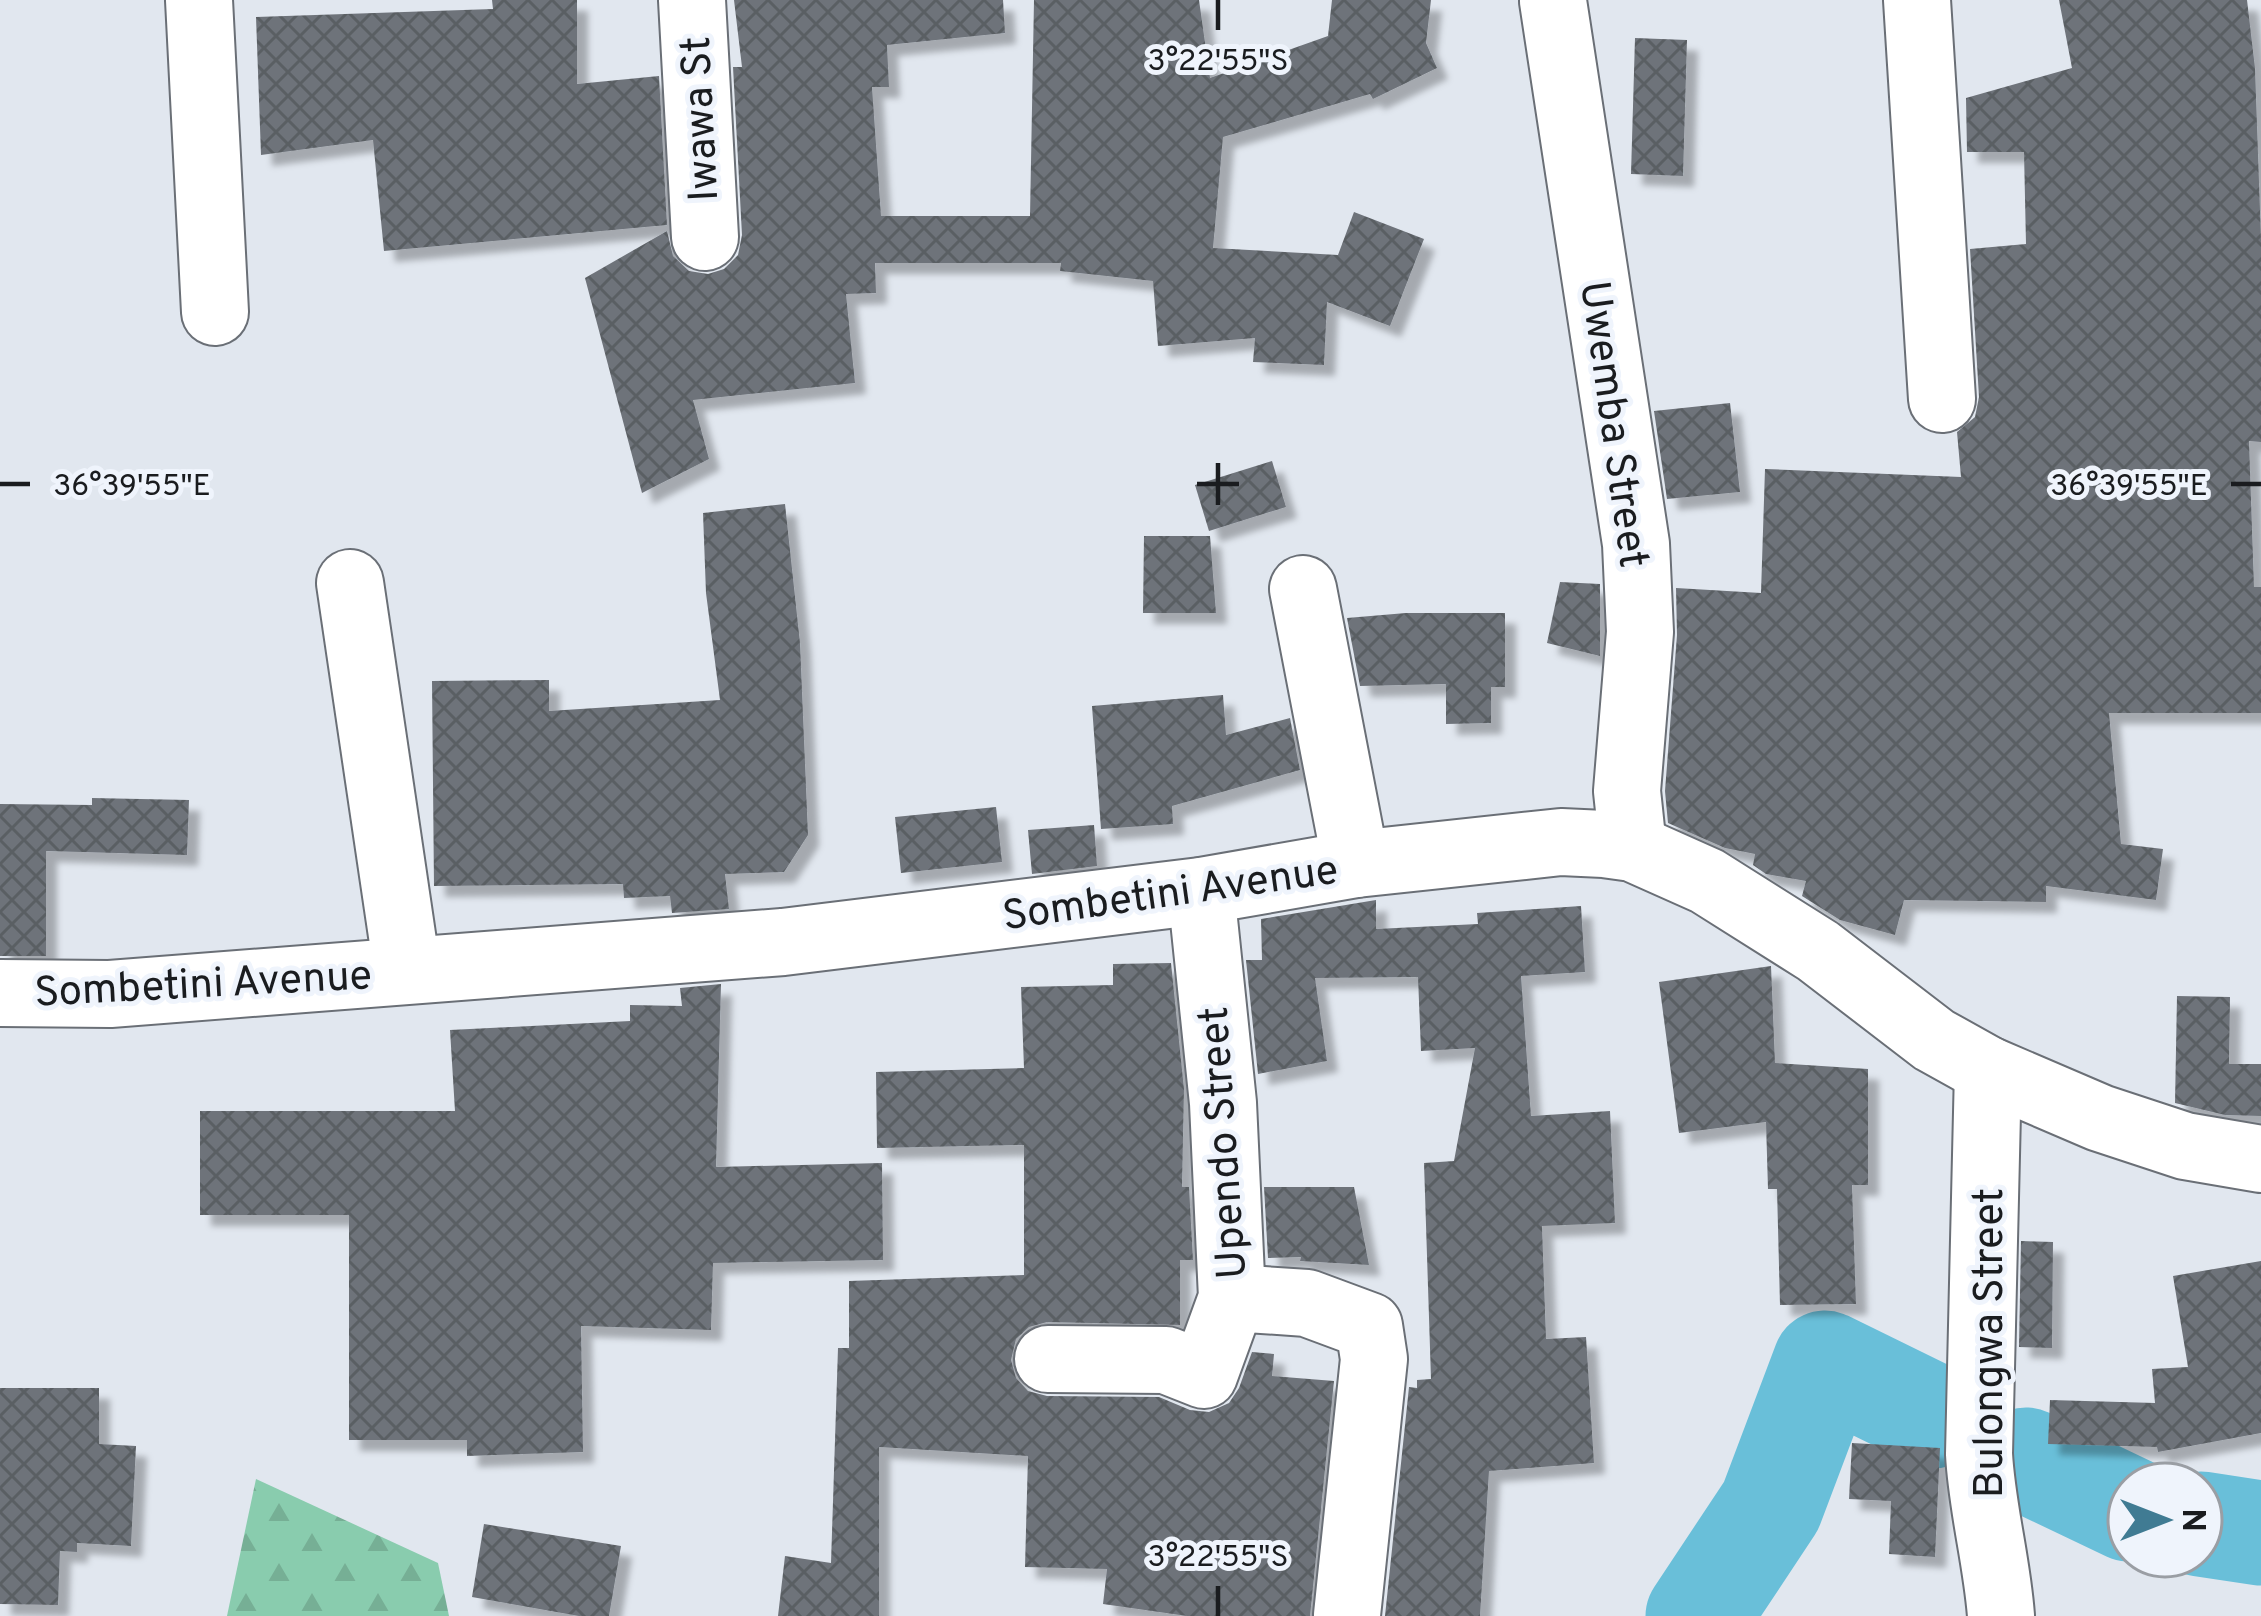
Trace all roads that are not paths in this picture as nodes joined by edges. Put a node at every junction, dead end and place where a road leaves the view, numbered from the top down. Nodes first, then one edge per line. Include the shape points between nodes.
1 (199, 0) edge
2 (692, 0) edge
3 (1520, 0) edge
4 (1917, 0) edge
5 (1556, 1) edge
6 (705, 237) dead end
7 (215, 312) dead end
8 (1942, 399) dead end
9 (350, 583) dead end
10 (1303, 589) dead end
11 (1633, 848) junction
12 (1356, 864) junction
13 (1201, 891) junction
14 (407, 969) junction
15 (0, 993) edge
16 (1988, 1070) junction
17 (2261, 1159) edge
18 (1232, 1298) junction
19 (1048, 1359) dead end
20 (1347, 1615) edge
21 (2001, 1616) edge

1 - 7 street
2 - 6 street, Iwawa St
3 - 5 street
4 - 8 street
5 - 11 street, Uwemba Street via 1636,544 1640,632 1627,791
9 - 14 street
10 - 12 street
11 - 12 street, Sombetini Avenue via 1561,842
11 - 16 street, Sombetini Avenue via 1707,881
12 - 13 street, Sombetini Avenue
13 - 14 street, Sombetini Avenue via 783,942
13 - 18 street, Upendo Street
14 - 15 street, Sombetini Avenue via 110,994
16 - 17 street, Sombetini Avenue via 2099,1118 2185,1146
16 - 21 street, Bulongwa Street via 1979,1454
18 - 19 street, Upendo Street via 1204,1375 1166,1360
18 - 20 street via 1307,1303 1369,1326 1374,1359

